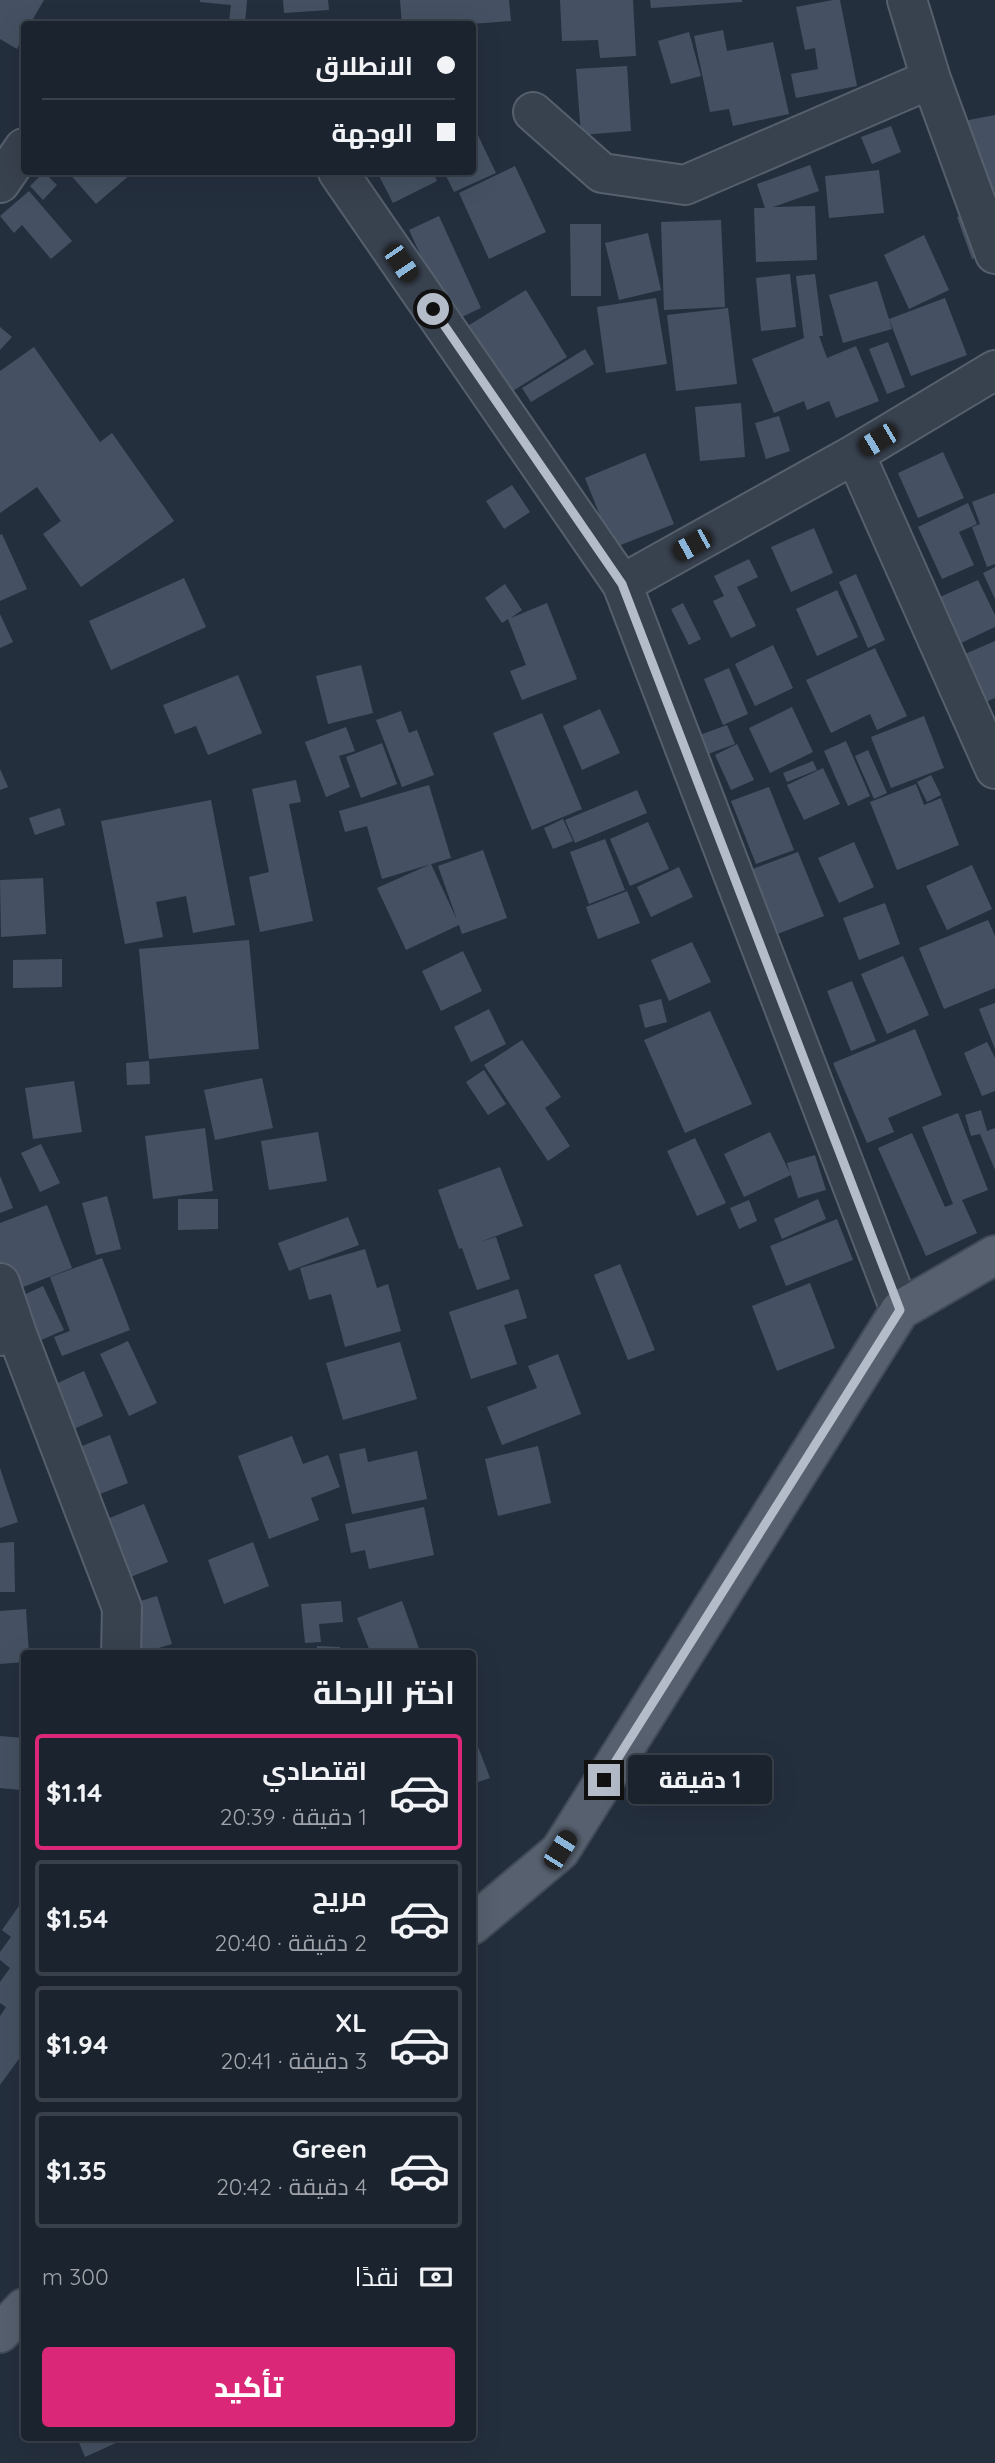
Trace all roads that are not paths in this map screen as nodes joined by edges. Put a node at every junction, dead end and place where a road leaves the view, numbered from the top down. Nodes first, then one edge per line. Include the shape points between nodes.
1 (907, 0) edge
2 (931, 79) junction
3 (533, 111) dead end
4 (21, 152) edge
5 (340, 175) edge
6 (0, 183) edge
7 (995, 254) edge
8 (995, 370) edge
9 (855, 454) junction
10 (622, 584) junction
11 (995, 769) edge
12 (995, 1255) edge
13 (0, 1283) edge
14 (900, 1310) junction
15 (8, 1335) edge
16 (121, 1650) edge
17 (476, 1921) edge
18 (21, 2311) edge
19 (0, 2333) edge

1 - 2 street
2 - 3 street via 685,185 603,173
2 - 7 street
4 - 6 street
5 - 10 street
8 - 9 street
9 - 10 street
9 - 11 street
10 - 14 street
12 - 14 main road
13 - 15 street
14 - 17 main road via 560,1850
15 - 16 street via 122,1608
18 - 19 main road

